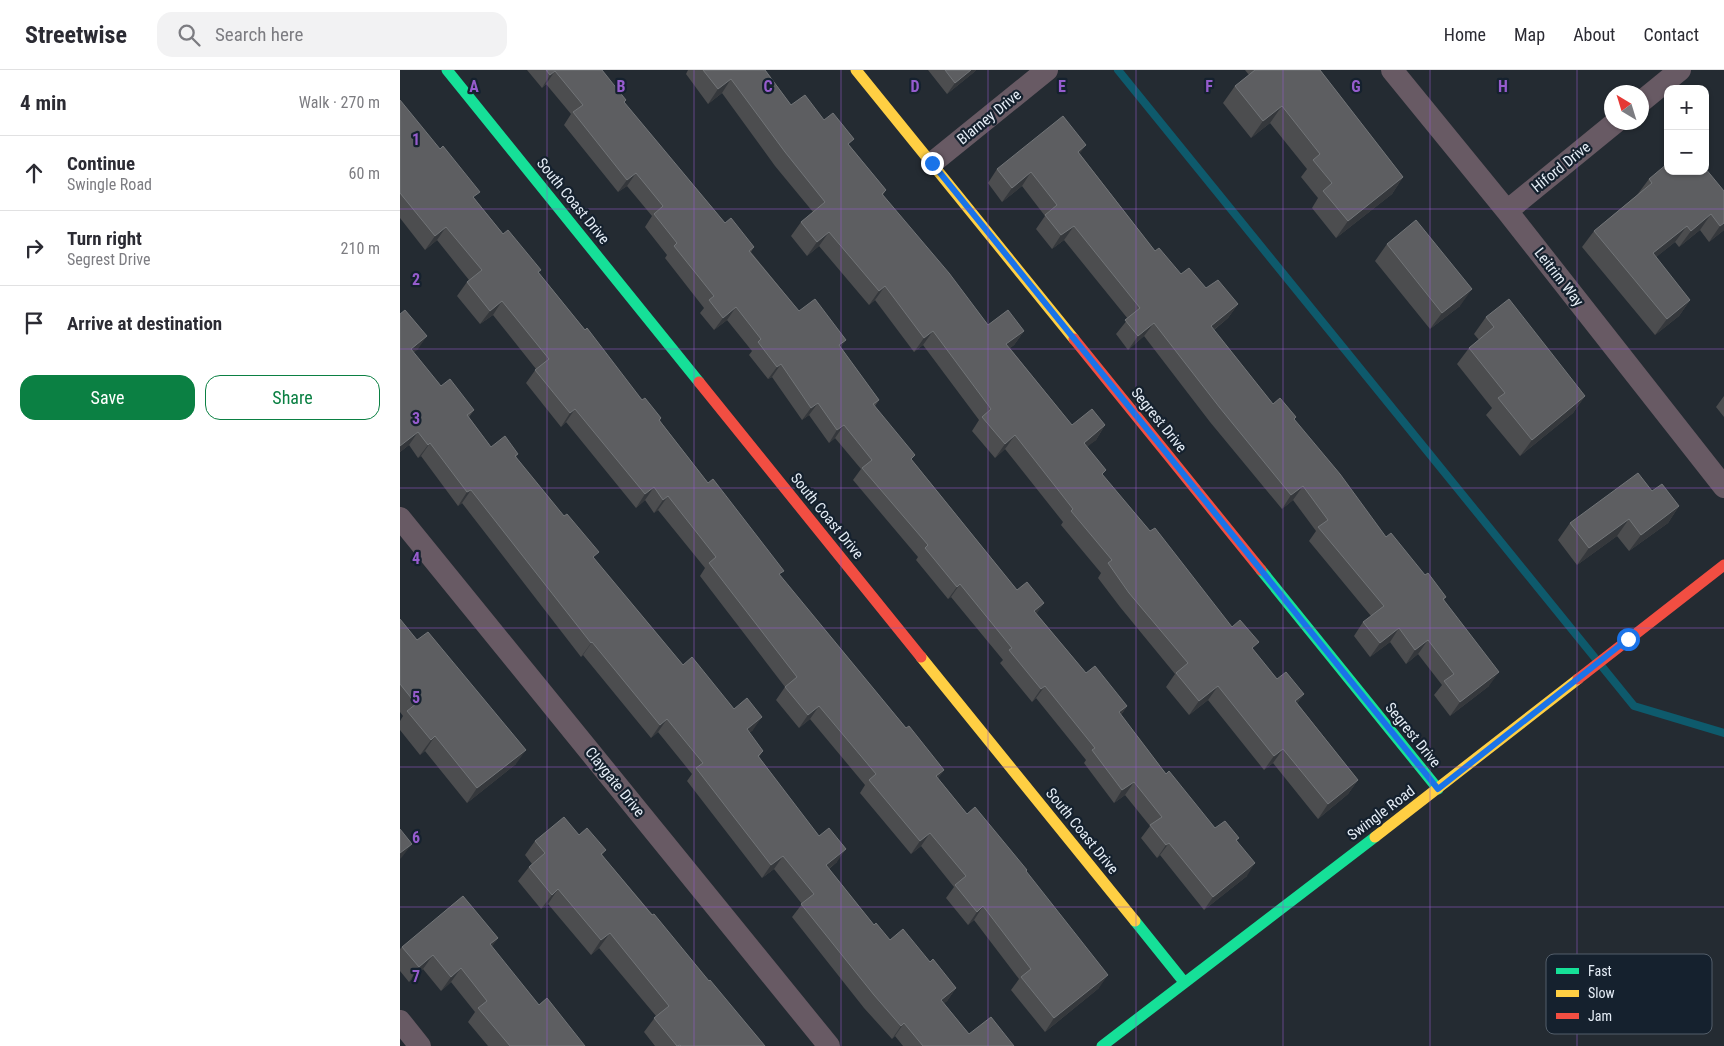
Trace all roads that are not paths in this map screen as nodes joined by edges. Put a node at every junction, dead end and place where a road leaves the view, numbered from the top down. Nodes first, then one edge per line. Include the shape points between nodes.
1 (448, 70) edge
2 (856, 70) edge
3 (1047, 70) edge
4 (1392, 70) edge
5 (1680, 70) edge
6 (1649, 96) edge
7 (1606, 130) edge
8 (932, 163) junction
9 (1507, 211) junction
10 (1724, 487) edge
11 (400, 518) edge
12 (1724, 565) edge
13 (1438, 789) junction
14 (1184, 982) junction
15 (400, 1021) edge
16 (420, 1046) edge
17 (829, 1046) edge
18 (1102, 1046) edge

1 - 14 street, South Coast Drive
2 - 8 street, Segrest Drive
3 - 8 street, Blarney Drive
4 - 9 street, Leitrim Way
5 - 6 street
7 - 9 street, Hiford Drive
8 - 13 street, Segrest Drive
9 - 10 street, Leitrim Way
11 - 17 street, Claygate Drive
12 - 13 street, Swingle Road
13 - 14 street, Swingle Road
14 - 18 street, Swingle Road
15 - 16 street

